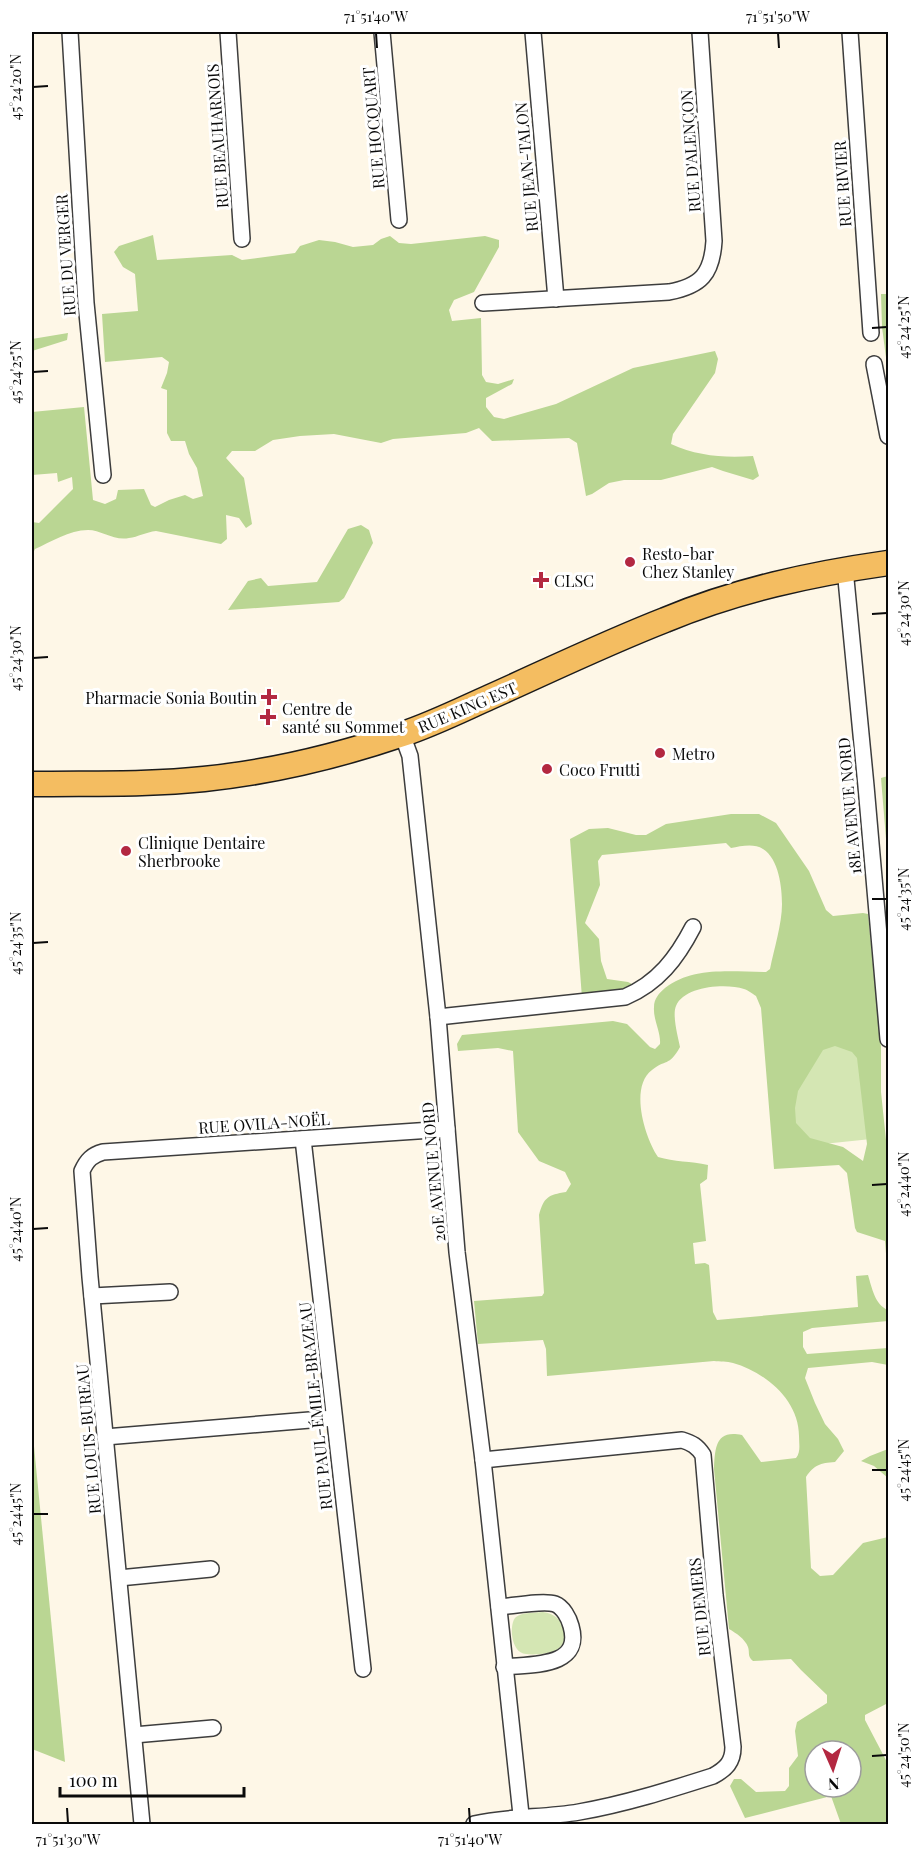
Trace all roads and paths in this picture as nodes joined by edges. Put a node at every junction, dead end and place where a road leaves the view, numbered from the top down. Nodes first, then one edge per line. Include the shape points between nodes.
1 (70, 32) edge
2 (228, 32) edge
3 (382, 32) edge
4 (533, 32) edge
5 (700, 32) edge
6 (850, 32) edge
7 (399, 220) dead end
8 (242, 239) dead end
9 (556, 299) junction
10 (483, 303) dead end
11 (871, 333) dead end
12 (874, 364) dead end
13 (888, 436) edge
14 (103, 475) dead end
15 (888, 563) edge
16 (845, 569) junction
17 (402, 734) junction
18 (32, 784) edge
19 (693, 927) dead end
20 (438, 1017) junction
21 (888, 1039) edge
22 (447, 1129) junction
23 (303, 1139) junction
24 (86, 1161) joint
25 (170, 1292) dead end
26 (92, 1296) junction
27 (334, 1418) junction
28 (105, 1437) junction
29 (483, 1460) junction
30 (211, 1569) dead end
31 (119, 1578) junction
32 (499, 1608) junction
33 (504, 1667) junction
34 (363, 1669) dead end
35 (213, 1728) dead end
36 (134, 1735) junction
37 (521, 1821) edge
38 (142, 1824) edge
39 (474, 1824) edge

1 - 14 street, RUE DU VERGER via 86,303
2 - 8 street, RUE BEAUHARNOIS
3 - 7 street, RUE HOCQUART
4 - 9 street, RUE JEAN-TALON
5 - 9 street, RUE D'ALENÇON via 714,241 710,267 697,283 684,289
6 - 11 street, RUE RIVIER
9 - 10 street
12 - 13 street
15 - 16 main road, RUE KING EST
16 - 17 main road, RUE KING EST via 746,591 674,616
16 - 21 street, 18E AVENUE NORD
17 - 18 main road, RUE KING EST via 310,762 234,776
17 - 20 street, 20E AVENUE NORD via 410,756
19 - 20 street via 663,972 625,997
20 - 22 street, 20E AVENUE NORD
22 - 23 street, RUE OVILA-NOËL
22 - 29 street, 20E AVENUE NORD via 457,1252
23 - 24 street, RUE OVILA-NOËL via 103,1152
23 - 27 street, RUE PAUL-ÉMILE-BRAZEAU
24 - 26 street, RUE LOUIS-BUREAU via 82,1180
25 - 26 street
26 - 28 street, RUE LOUIS-BUREAU
27 - 28 street
27 - 34 street, RUE PAUL-ÉMILE-BRAZEAU
28 - 31 street, RUE LOUIS-BUREAU
29 - 32 street, 20E AVENUE NORD
29 - 37 street, RUE DEMERS via 682,1440 692,1443 703,1455 733,1756 713,1776 632,1801
30 - 31 street
31 - 36 street, RUE LOUIS-BUREAU
32 - 33 street, 20E AVENUE NORD
32 - 33 street via 556,1605 570,1620 573,1632 572,1645 555,1662
33 - 37 street, 20E AVENUE NORD
35 - 36 street
36 - 38 street, RUE LOUIS-BUREAU
37 - 39 street

